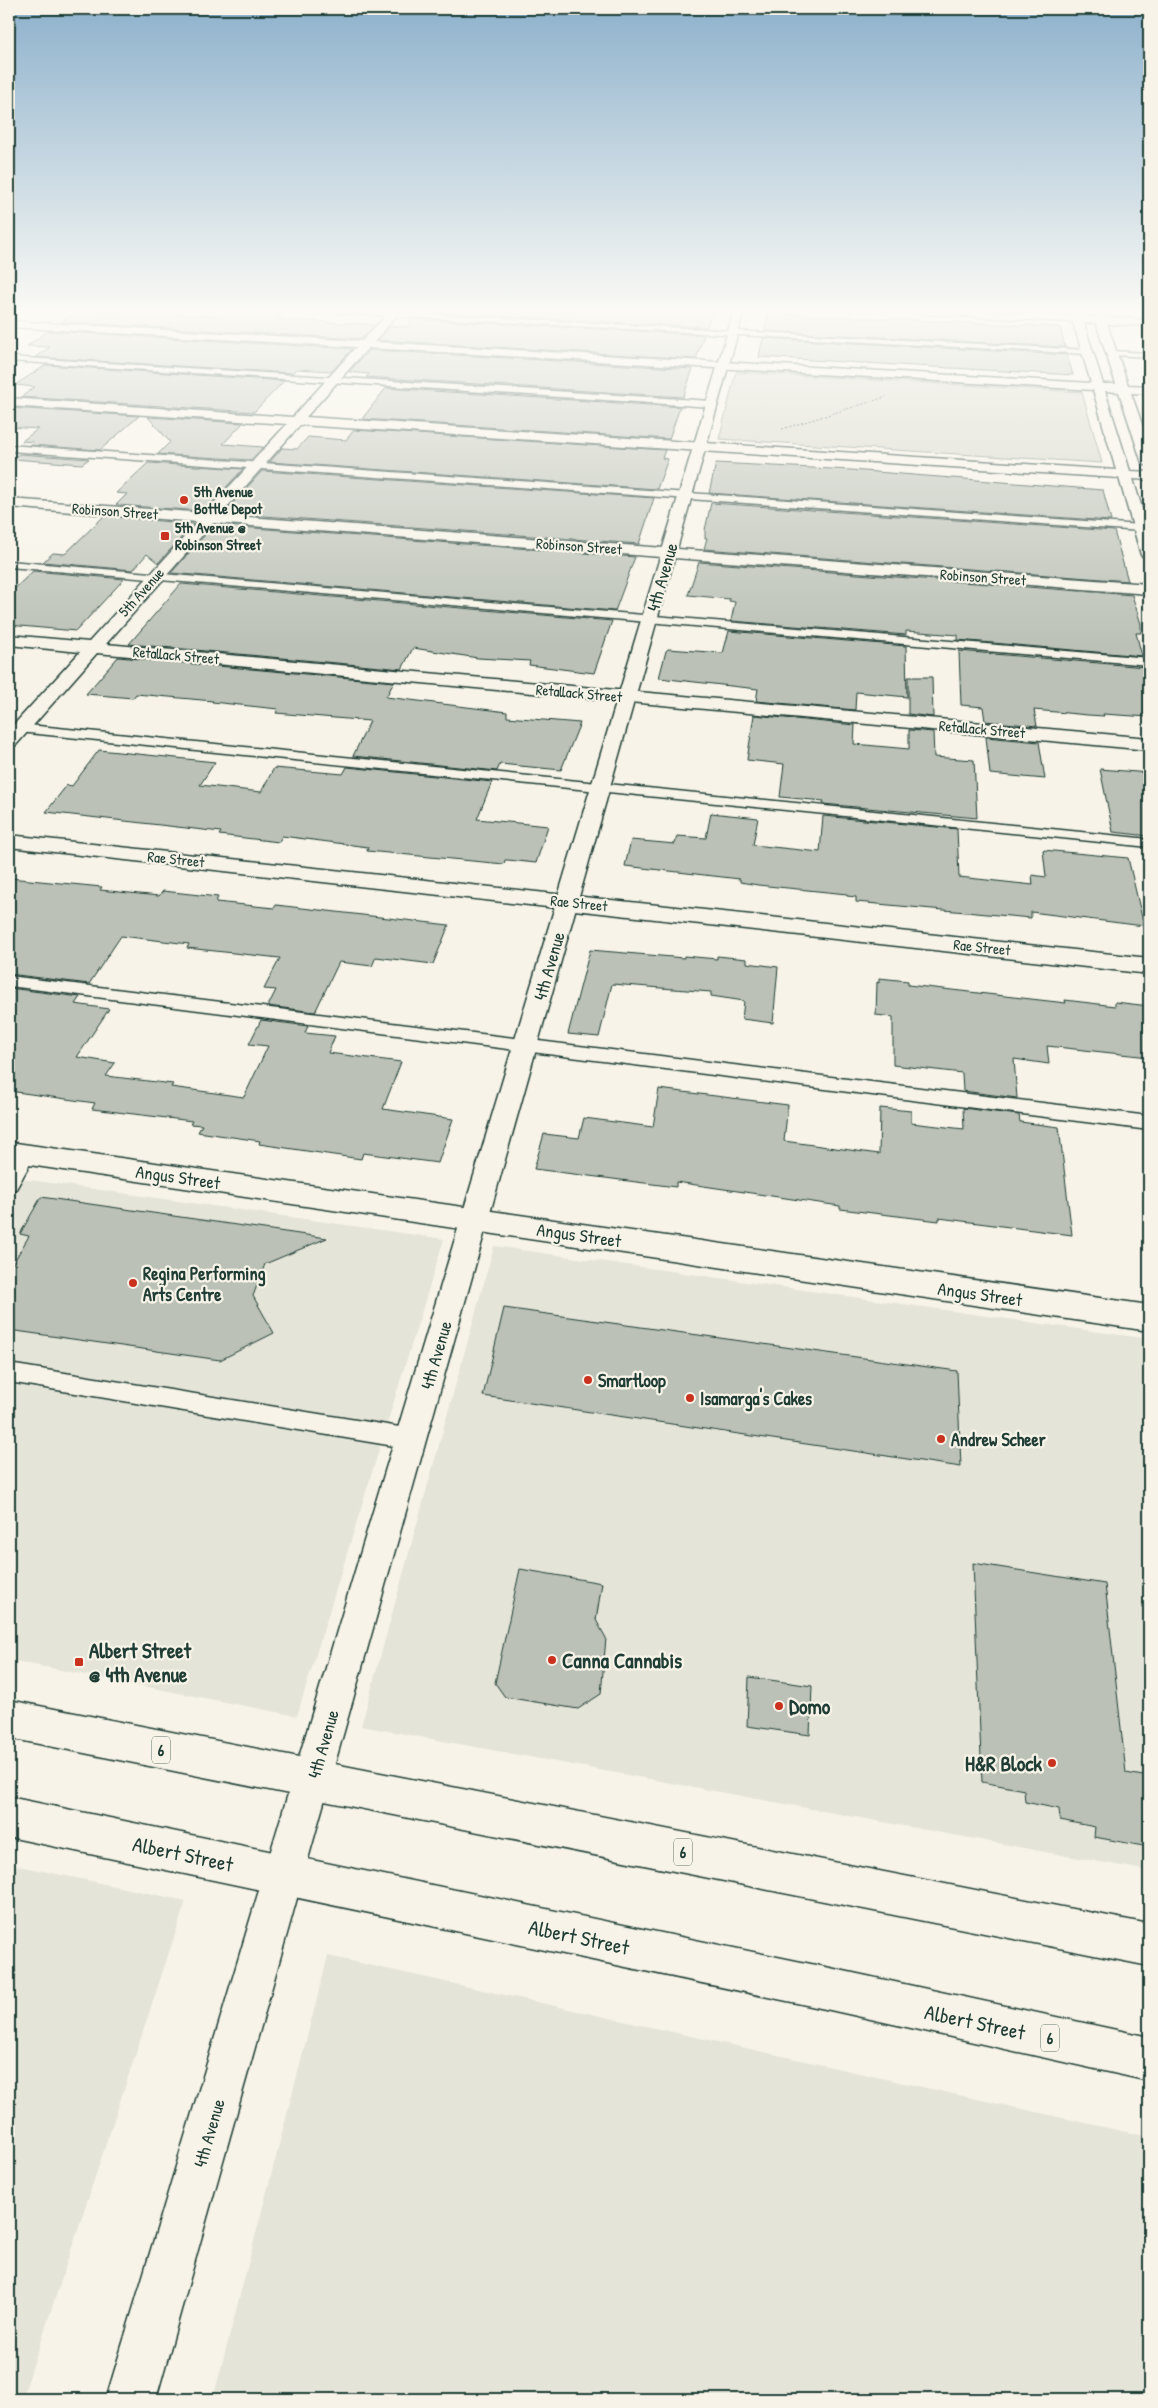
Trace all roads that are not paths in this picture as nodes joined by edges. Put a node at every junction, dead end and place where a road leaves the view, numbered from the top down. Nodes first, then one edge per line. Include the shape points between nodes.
1 (293, 423) edge
2 (348, 423) edge
3 (706, 423) edge
4 (1109, 423) edge
5 (1143, 429) edge
6 (699, 446) junction
7 (9, 448) edge
8 (1149, 463) edge
9 (255, 465) junction
10 (1125, 474) junction
11 (1149, 476) edge
12 (685, 496) junction
13 (9, 503) edge
14 (208, 518) junction
15 (1141, 528) junction
16 (669, 553) junction
17 (1149, 555) edge
18 (9, 564) edge
19 (156, 575) junction
20 (1149, 589) edge
21 (649, 620) junction
22 (9, 640) edge
23 (91, 647) junction
24 (1149, 662) edge
25 (627, 697) junction
26 (14, 728) edge
27 (9, 741) edge
28 (1149, 744) edge
29 (600, 788) junction
30 (9, 840) edge
31 (1149, 843) edge
32 (568, 902) junction
33 (1149, 966) edge
34 (9, 981) edge
35 (526, 1045) junction
36 (1149, 1122) edge
37 (18, 1153) edge
38 (9, 1184) edge
39 (475, 1220) junction
40 (1149, 1318) edge
41 (9, 1373) edge
42 (412, 1439) junction
43 (9, 1719) edge
44 (313, 1780) junction
45 (9, 1817) edge
46 (284, 1876) junction
47 (1149, 1945) edge
48 (1149, 2059) edge
49 (131, 2399) edge

1 - 9 street, 5th Avenue
2 - 6 street
3 - 6 street, 4th Avenue
4 - 10 street
5 - 8 street
6 - 10 street
6 - 12 street, 4th Avenue
7 - 9 lane
9 - 12 lane
9 - 14 street, 5th Avenue
10 - 11 street
10 - 15 street
12 - 15 lane
12 - 16 street, 4th Avenue
13 - 14 street, Robinson Street
14 - 16 street, Robinson Street
14 - 19 street, 5th Avenue
15 - 17 street
16 - 20 street, Robinson Street
16 - 21 street, 4th Avenue
18 - 19 lane
19 - 21 lane
19 - 23 street, 5th Avenue
21 - 24 lane
21 - 25 street, 4th Avenue
22 - 23 street, Retallack Street
23 - 25 street, Retallack Street
23 - 26 street, 5th Avenue
25 - 28 street, Retallack Street
25 - 29 street, 4th Avenue
26 - 27 street, 5th Avenue
26 - 29 lane
29 - 31 lane
29 - 32 street, 4th Avenue
30 - 32 street, Rae Street
32 - 33 street, Rae Street
32 - 35 street, 4th Avenue
34 - 35 lane
35 - 36 lane
35 - 39 street, 4th Avenue
37 - 38 lane
37 - 39 street, Angus Street
39 - 40 street, Angus Street
39 - 42 street, 4th Avenue
41 - 42 lane
42 - 44 street, 4th Avenue
43 - 44 street, 6
44 - 46 street, 4th Avenue
44 - 47 street, 6
45 - 46 street, Albert Street / 6
46 - 48 street, Albert Street / 6
46 - 49 street, 4th Avenue

